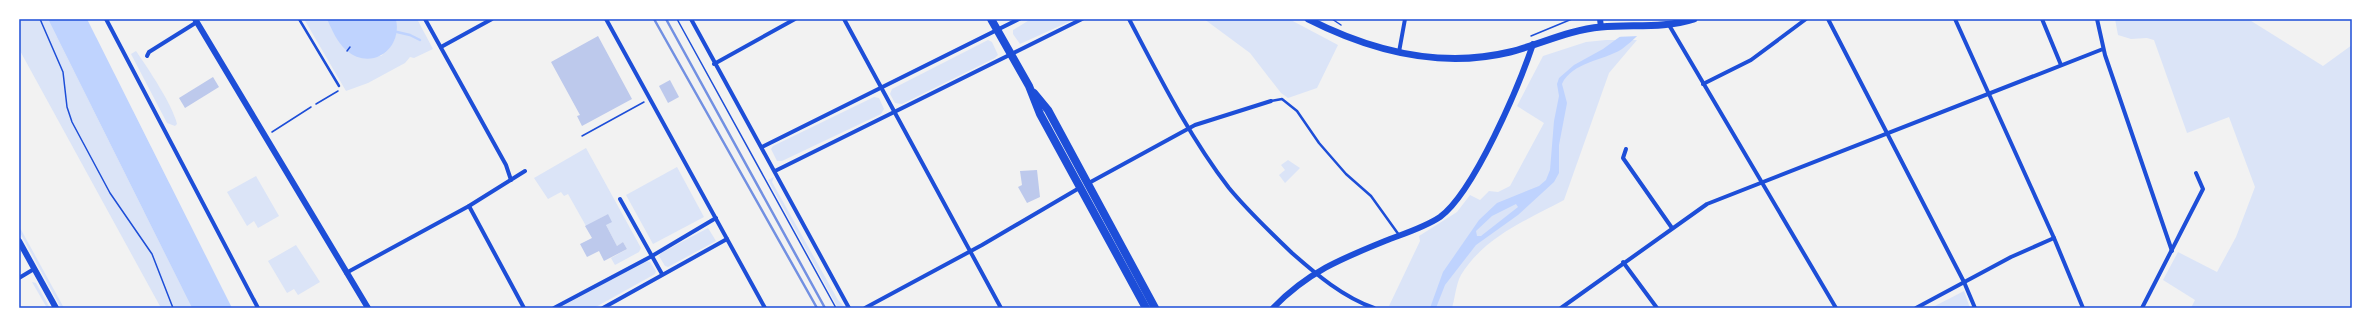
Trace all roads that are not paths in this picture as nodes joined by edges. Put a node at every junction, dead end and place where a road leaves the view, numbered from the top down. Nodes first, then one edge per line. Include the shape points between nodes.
1 (106, 19) edge
2 (299, 19) edge
3 (426, 19) edge
4 (492, 19) edge
5 (606, 19) edge
6 (690, 19) edge
7 (795, 19) edge
8 (844, 19) edge
9 (992, 19) edge
10 (1019, 19) edge
11 (1082, 19) edge
12 (1129, 19) edge
13 (1308, 19) edge
14 (1405, 19) edge
15 (1600, 19) edge
16 (1638, 19) edge
17 (1694, 19) edge
18 (1806, 19) edge
19 (1828, 19) edge
20 (1955, 19) edge
21 (2042, 19) edge
22 (2097, 19) edge
23 (196, 21) edge
24 (1670, 25) junction
25 (1601, 27) junction
26 (1637, 27) junction
27 (998, 30) junction
28 (1533, 44) junction
29 (441, 46) junction
30 (2103, 49) junction
31 (1399, 52) junction
32 (1012, 54) junction
33 (147, 56) dead end
34 (714, 64) junction
35 (2061, 65) junction
36 (1703, 84) junction
37 (339, 88) road end
38 (882, 89) junction
39 (1989, 94) junction
40 (1271, 101) joint
41 (894, 112) junction
42 (1189, 129) junction
43 (1887, 134) junction
44 (762, 148) junction
45 (1626, 149) dead end
46 (525, 171) dead end
47 (775, 171) junction
48 (2196, 173) dead end
49 (511, 180) junction
50 (1761, 183) junction
51 (1083, 186) junction
52 (620, 199) dead end
53 (470, 206) junction
54 (716, 218) junction
55 (1672, 228) junction
56 (1399, 235) junction
57 (2054, 238) junction
58 (727, 239) junction
59 (19, 241) edge
60 (2172, 251) junction
61 (969, 252) junction
62 (652, 256) junction
63 (1623, 262) junction
64 (34, 270) junction
65 (346, 273) junction
66 (1315, 273) junction
67 (662, 274) junction
68 (19, 278) edge
69 (1964, 282) junction
70 (1150, 307) edge
71 (56, 308) edge
72 (258, 308) edge
73 (368, 308) edge
74 (524, 308) edge
75 (554, 308) edge
76 (602, 308) edge
77 (765, 308) edge
78 (849, 308) edge
79 (865, 308) edge
80 (1002, 308) edge
81 (1273, 308) edge
82 (1374, 308) edge
83 (1561, 308) edge
84 (1657, 308) edge
85 (1836, 308) edge
86 (1916, 308) edge
87 (1975, 308) edge
88 (2083, 308) edge
89 (2142, 308) edge

1 - 72 street
2 - 37 lane
3 - 29 street
4 - 29 street
5 - 54 street
6 - 34 street
7 - 34 street
8 - 38 street
9 - 27 highway
10 - 27 street
11 - 32 street
12 - 42 street
13 - 31 main road via 1358,42
14 - 31 street
15 - 25 street
16 - 26 street
17 - 24 main road
18 - 36 street via 1752,60
19 - 43 street
20 - 39 street
21 - 35 street
22 - 30 street
23 - 33 street via 149,52
23 - 65 street
24 - 26 main road
24 - 36 street
25 - 26 main road
25 - 28 main road
27 - 32 highway
27 - 38 street
28 - 31 main road via 1481,57 1427,57
28 - 56 street via 1522,77 1462,193 1439,217
29 - 49 street via 506,165
30 - 35 street
30 - 60 street
32 - 41 street
32 - 51 highway via 1029,86 1048,110
34 - 44 street
35 - 39 street
36 - 50 street
38 - 41 street
38 - 44 street
39 - 43 street
39 - 57 street
40 - 42 street
40 - 56 lane via 1282,99 1297,111 1319,143 1346,174 1371,196
41 - 47 street
41 - 61 street
42 - 51 street
42 - 66 street via 1229,188 1252,214
43 - 50 street
43 - 69 street
44 - 47 street
45 - 55 street via 1623,158
46 - 49 street
47 - 78 street
48 - 60 street via 2203,189
49 - 53 street
50 - 55 street via 1707,204
50 - 85 street
51 - 61 street
51 - 70 highway
52 - 62 street
53 - 65 street
53 - 74 street
54 - 58 street
54 - 62 street
55 - 63 street
56 - 66 street via 1338,260
57 - 69 street
57 - 88 street
58 - 67 street
58 - 77 street
59 - 64 street
60 - 89 street
61 - 79 street
61 - 80 street
62 - 67 street
62 - 75 street
63 - 83 street
63 - 84 street
64 - 68 street
64 - 71 street
65 - 73 street
66 - 81 street
66 - 82 street via 1360,303
67 - 76 street
69 - 86 street
69 - 87 street

